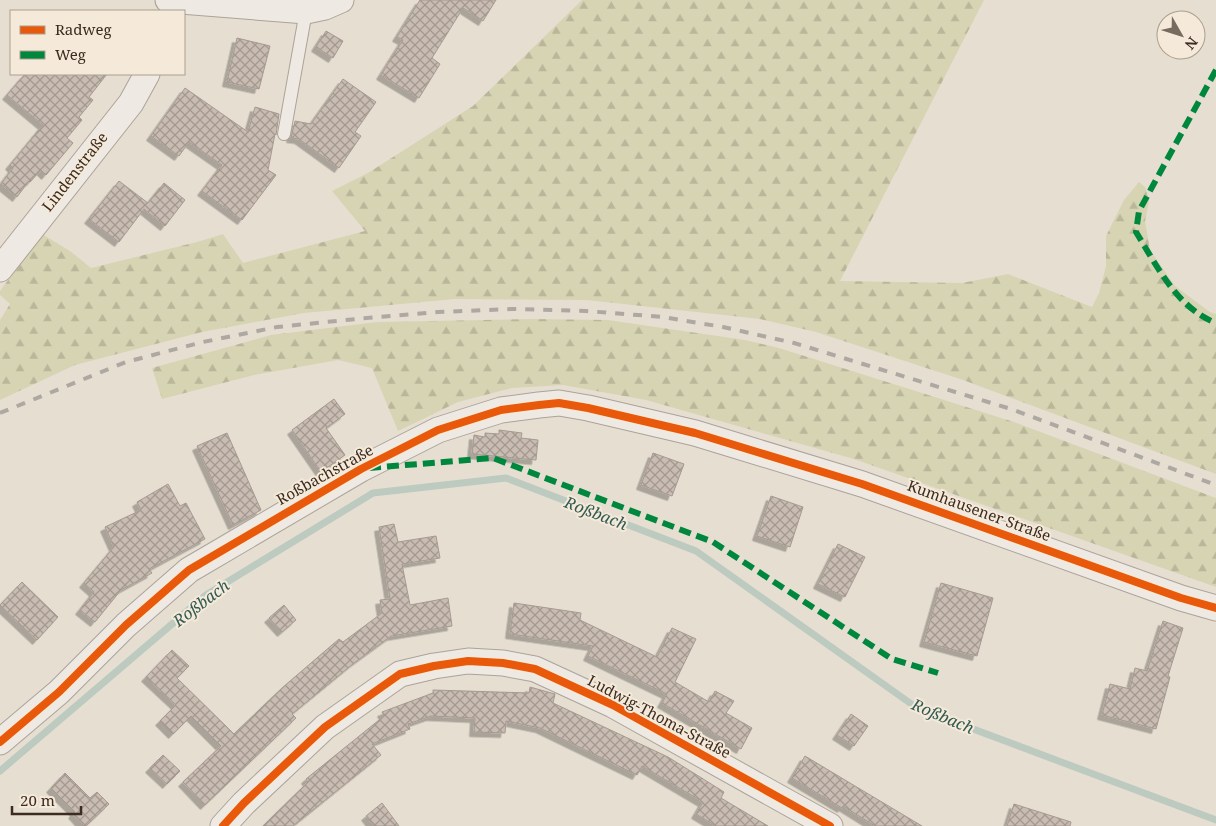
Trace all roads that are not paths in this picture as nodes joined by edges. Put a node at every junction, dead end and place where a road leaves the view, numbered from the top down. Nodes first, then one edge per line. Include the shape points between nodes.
1 (168, 0) edge
2 (341, 0) edge
3 (306, 11) junction
4 (146, 75) edge
5 (284, 134) dead end
6 (0, 269) edge
7 (731, 444) joint
8 (1216, 608) edge
9 (0, 742) edge
10 (223, 826) edge
11 (830, 826) edge

1 - 3 street
2 - 3 street
3 - 5 lane
4 - 6 street, Lindenstraße via 131,103
7 - 8 street, Kumhausener Straße via 862,484
7 - 9 street, Roßbachstraße via 696,433 559,403 501,410 438,430 361,469 188,570 126,625 59,692
10 - 11 street, Ludwig-Thoma-Straße via 325,727 400,674 468,661 535,669 613,705

